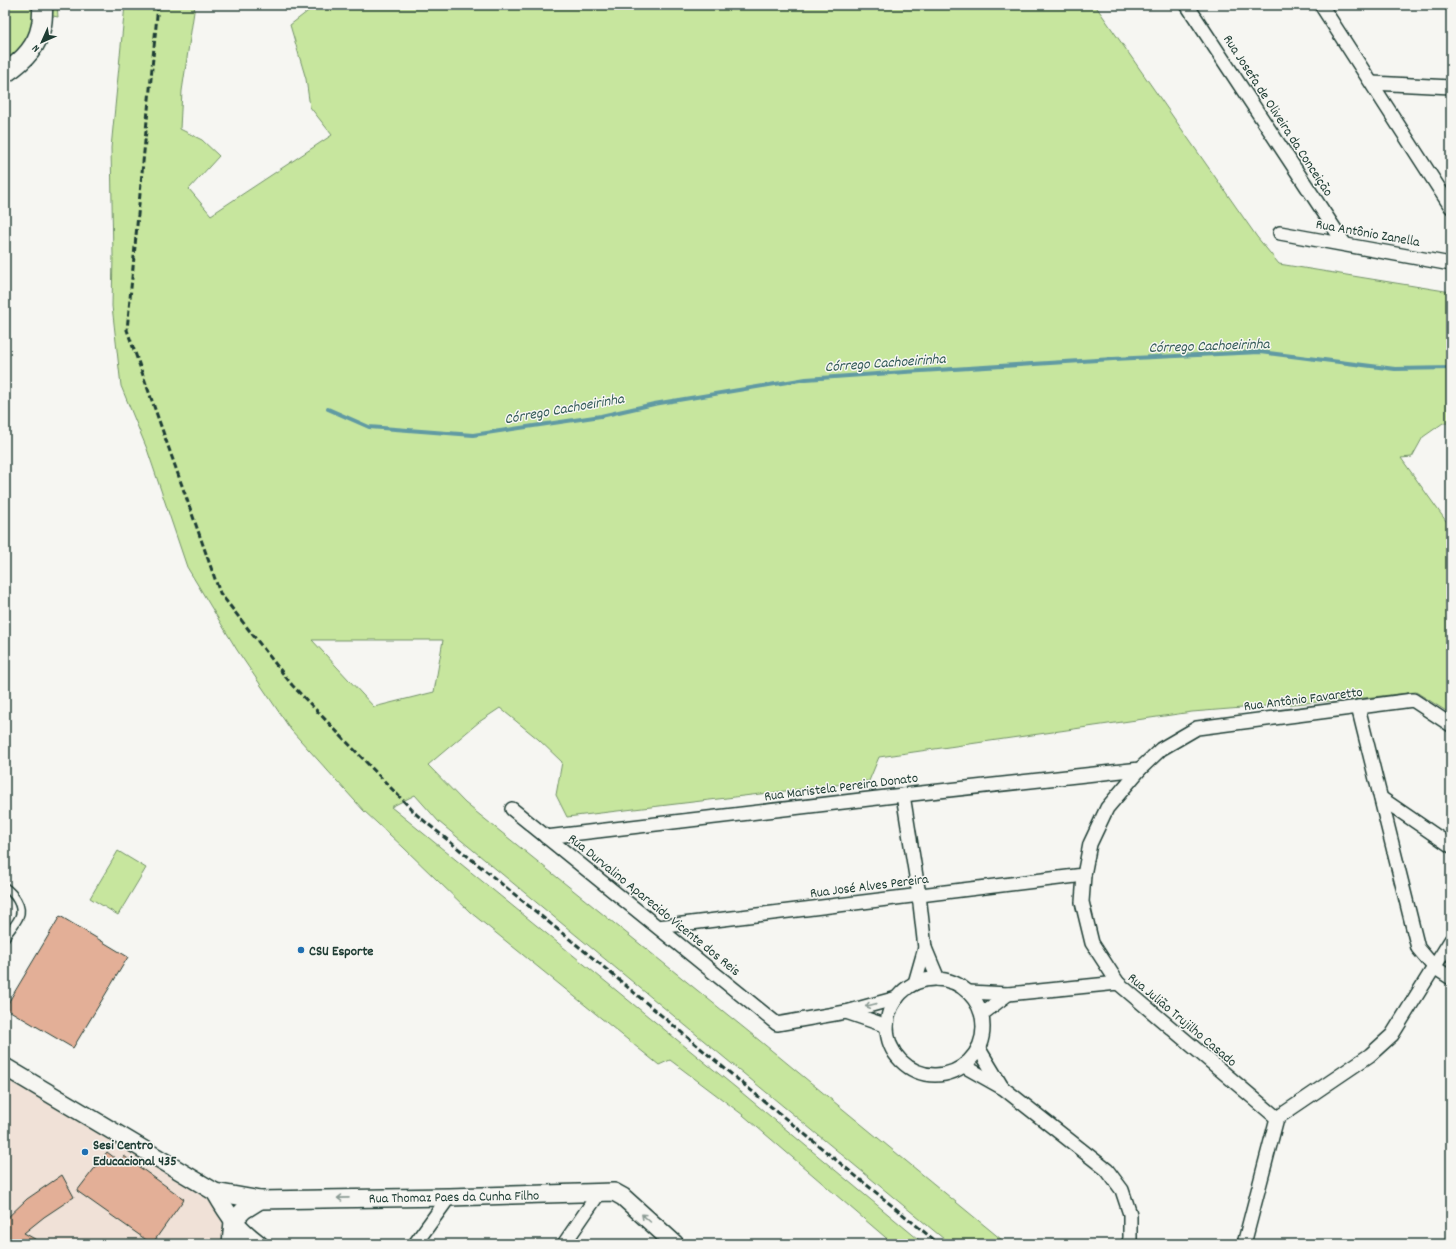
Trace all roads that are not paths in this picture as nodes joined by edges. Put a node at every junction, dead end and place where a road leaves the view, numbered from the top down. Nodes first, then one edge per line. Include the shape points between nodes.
1 (43, 5) edge
2 (1187, 5) edge
3 (1321, 5) edge
4 (5, 73) edge
5 (1372, 84) junction
6 (1451, 87) edge
7 (1451, 207) edge
8 (1280, 233) dead end
9 (1344, 244) junction
10 (1451, 264) edge
11 (1358, 707) junction
12 (1451, 724) edge
13 (1140, 769) junction
14 (904, 795) junction
15 (1381, 798) junction
16 (512, 809) dead end
17 (546, 837) junction
18 (1451, 846) edge
19 (1084, 875) junction
20 (5, 887) edge
21 (919, 895) junction
22 (658, 927) junction
23 (5, 938) edge
24 (1451, 940) edge
25 (924, 948) junction
26 (1434, 967) junction
27 (1451, 978) edge
28 (938, 979) junction
29 (1118, 982) junction
30 (915, 983) junction
31 (969, 992) junction
32 (1008, 994) junction
33 (897, 998) junction
34 (846, 1012) junction
35 (982, 1014) junction
36 (887, 1026) junction
37 (979, 1049) junction
38 (964, 1066) junction
39 (5, 1067) edge
40 (1003, 1088) junction
41 (1277, 1118) junction
42 (214, 1192) junction
43 (599, 1193) junction
44 (449, 1197) junction
45 (260, 1200) junction
46 (233, 1221) junction
47 (231, 1244) edge
48 (258, 1244) edge
49 (415, 1244) edge
50 (564, 1244) edge
51 (675, 1244) edge
52 (1128, 1244) edge
53 (1244, 1244) edge

1 - 4 main road via 42,26 36,43 26,58
2 - 9 street, Rua Josefa de Oliveira da Conceição
3 - 5 street
5 - 6 street
5 - 7 street
8 - 9 street, Rua Antônio Zanella
9 - 10 street, Rua Antônio Zanella
11 - 12 street, Rua Antônio Favaretto via 1413,700
11 - 13 street, Rua Antônio Favaretto via 1196,728 1161,749
11 - 15 street
13 - 14 street, Rua Maristela Pereira Donato
13 - 19 street via 1107,808 1090,844
14 - 17 street, Rua Maristela Pereira Donato
14 - 21 street
15 - 18 street
15 - 26 street via 1418,948
16 - 17 street, Rua Durvalino Aparecido Vicente dos Reis
17 - 22 street, Rua Durvalino Aparecido Vicente dos Reis
19 - 21 street, Rua José Alves Pereira
19 - 29 street via 1082,902 1092,943
20 - 23 lane via 17,900 20,916
21 - 22 street, Rua José Alves Pereira
21 - 25 street
22 - 34 street, Rua Durvalino Aparecido Vicente dos Reis via 778,1024
24 - 26 street
25 - 28 street
25 - 30 street
26 - 27 street
26 - 41 street via 1392,1035 1370,1054
28 - 30 street
28 - 31 street via 955,983
29 - 32 street, Rua Julião Trujilho Casado
29 - 41 street, Rua Julião Trujilho Casado
30 - 33 street
31 - 32 street, Rua Julião Trujilho Casado
31 - 35 street
32 - 35 street
33 -> 34 street
33 - 36 street
34 - 36 street
35 - 37 street via 984,1032
36 - 38 street via 894,1052 913,1070 939,1076 957,1071
37 - 38 street
37 - 40 street
38 - 40 street
39 - 42 street, Rua Thomaz Paes da Cunha Filho
40 - 52 street via 1107,1170 1122,1190 1130,1214
41 - 53 street
42 - 45 street, Rua Thomaz Paes da Cunha Filho
42 - 46 street, Rua Thomaz Paes da Cunha Filho
43 - 44 street, Rua Thomaz Paes da Cunha Filho
43 - 50 street
51 -> 43 street, Rua Thomaz Paes da Cunha Filho via 620,1195 614,1192
44 -> 45 street, Rua Thomaz Paes da Cunha Filho
44 - 49 street
45 - 46 street
46 - 47 street
46 - 48 street, Rua Thomaz Paes da Cunha Filho

